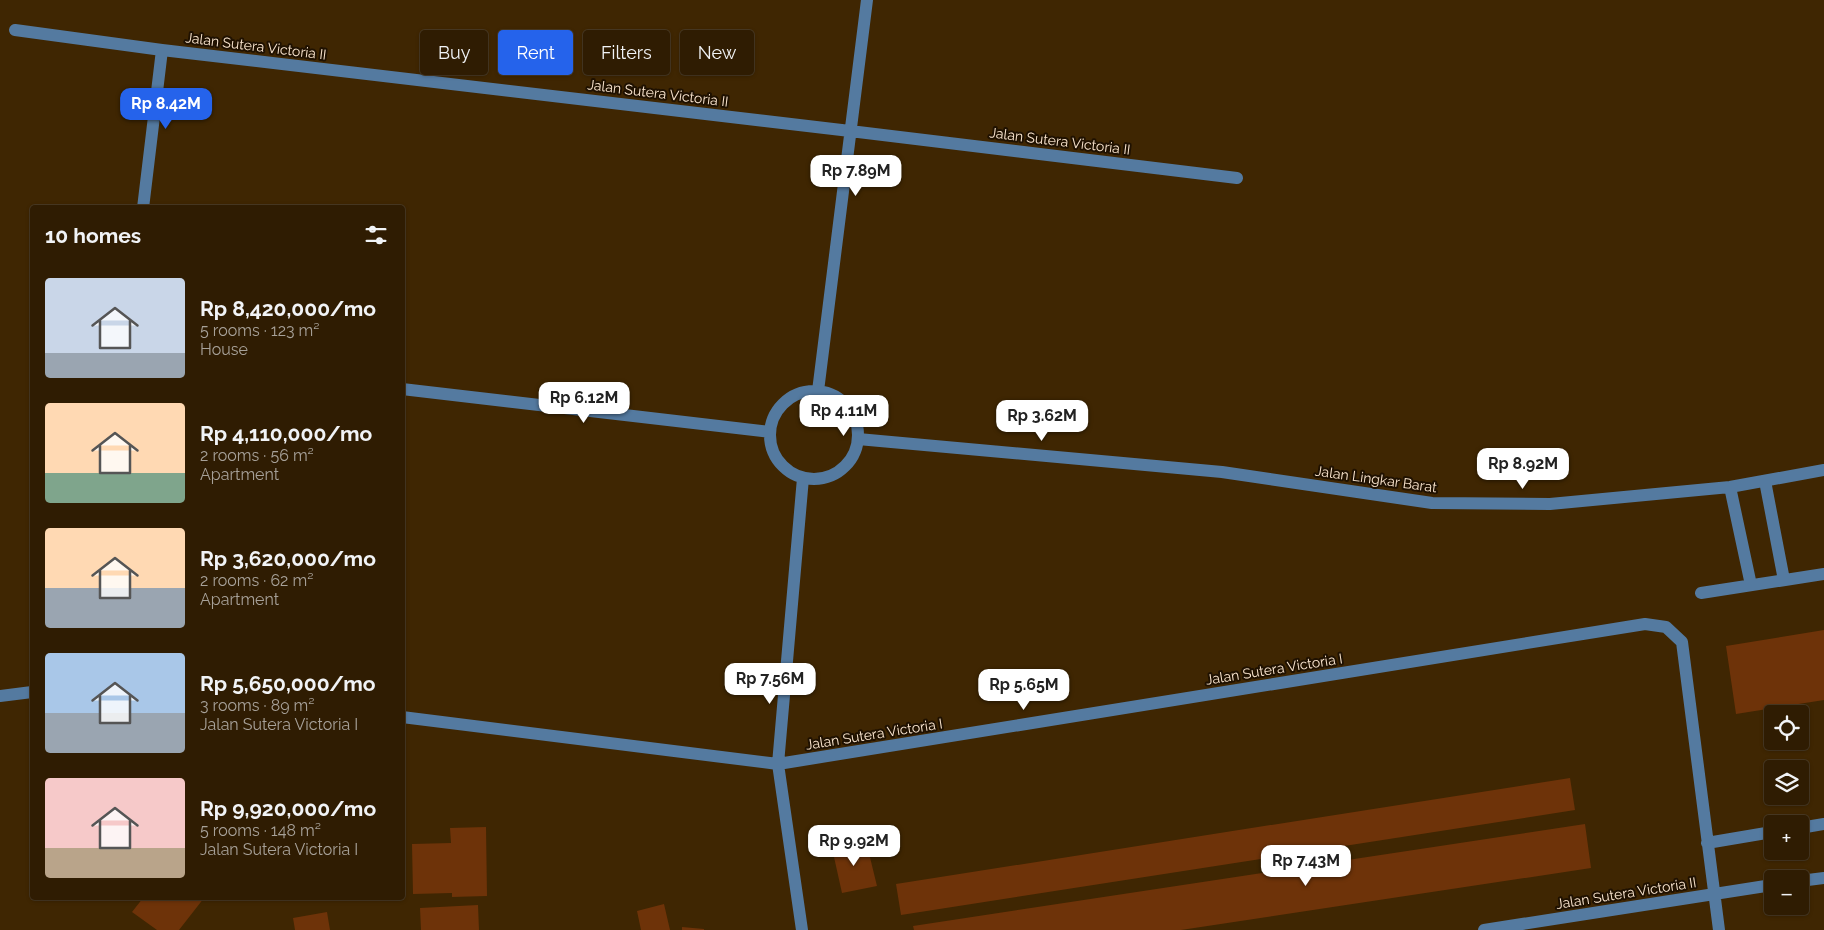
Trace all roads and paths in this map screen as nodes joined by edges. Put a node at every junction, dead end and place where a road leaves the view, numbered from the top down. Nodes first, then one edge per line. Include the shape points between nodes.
1 (867, 0) edge
2 (15, 30) dead end
3 (162, 50) junction
4 (850, 131) junction
5 (1237, 178) dead end
6 (143, 205) edge
7 (405, 388) edge
8 (818, 391) junction
9 (770, 432) junction
10 (858, 438) junction
11 (1824, 470) edge
12 (803, 478) junction
13 (1764, 481) junction
14 (1730, 487) junction
15 (1824, 574) edge
16 (1784, 580) junction
17 (1751, 585) junction
18 (1701, 594) dead end
19 (30, 692) edge
20 (0, 696) edge
21 (405, 717) edge
22 (778, 764) junction
23 (1824, 824) edge
24 (1809, 826) edge
25 (1764, 833) edge
26 (1707, 843) junction
27 (1824, 878) edge
28 (1809, 880) edge
29 (1764, 887) edge
30 (1714, 894) junction
31 (802, 930) edge
32 (1484, 930) edge
33 (1719, 930) edge

1 - 4 street
2 - 3 street, Jalan Sutera Victoria II
3 - 4 street, Jalan Sutera Victoria II
3 - 6 street
4 - 5 street, Jalan Sutera Victoria II
4 - 8 street
7 - 9 street
8 - 9 street via 800,393 784,402 774,416
8 - 10 street via 843,401 857,424
9 - 12 street via 771,448 778,462
10 - 12 street via 855,453 834,475 819,479
10 - 14 street, Jalan Lingkar Barat via 1222,472 1432,503 1550,504
11 - 13 street, Jalan Lingkar Barat
12 - 22 street
13 - 14 street, Jalan Lingkar Barat
13 - 16 street
14 - 17 street
15 - 16 street
16 - 17 street
17 - 18 street
19 - 20 street
21 - 22 street, Jalan Sutera Victoria I
22 - 26 street, Jalan Sutera Victoria I via 1645,624 1666,627 1682,642
22 - 31 street
23 - 24 street
25 - 26 street
26 - 30 street
27 - 28 street
29 - 30 street, Jalan Sutera Victoria II
30 - 32 street, Jalan Sutera Victoria II
30 - 33 street

